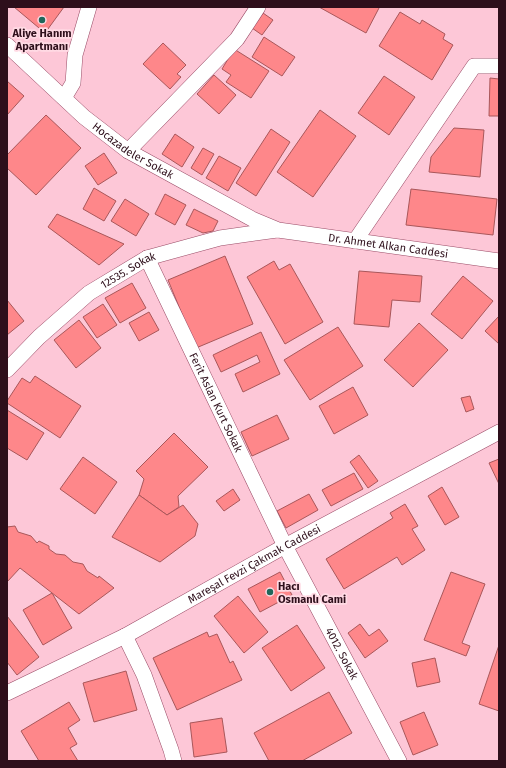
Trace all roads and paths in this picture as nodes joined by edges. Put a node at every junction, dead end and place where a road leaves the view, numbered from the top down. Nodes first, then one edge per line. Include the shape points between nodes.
1 (89, 7) edge
2 (258, 7) edge
3 (7, 45) edge
4 (499, 66) edge
5 (64, 98) junction
6 (128, 151) junction
7 (278, 230) junction
8 (355, 241) junction
9 (147, 258) junction
10 (499, 261) edge
11 (7, 370) edge
12 (499, 432) edge
13 (285, 546) junction
14 (125, 636) junction
15 (7, 693) edge
16 (174, 761) edge
17 (399, 761) edge

1 - 5 street via 75,55 73,83
2 - 6 street via 237,39
3 - 5 street, Hocazadeler Sokak
4 - 8 street via 474,66
5 - 6 street, Hocazadeler Sokak
6 - 7 street, Hocazadeler Sokak via 254,220
7 - 8 street, Dr. Ahmet Alkan Caddesi
7 - 9 street, 12535. Sokak via 220,238
8 - 10 street, Dr. Ahmet Alkan Caddesi
9 - 11 street, 12535. Sokak via 88,293
9 - 13 street, Ferit Aslan Kurt Sokak
12 - 13 street, Mareşal Fevzi Çakmak Caddesi
13 - 14 street, Mareşal Fevzi Çakmak Caddesi
13 - 17 street, 4012. Sokak
14 - 15 street, Mareşal Fevzi Çakmak Caddesi
14 - 16 street via 144,675

